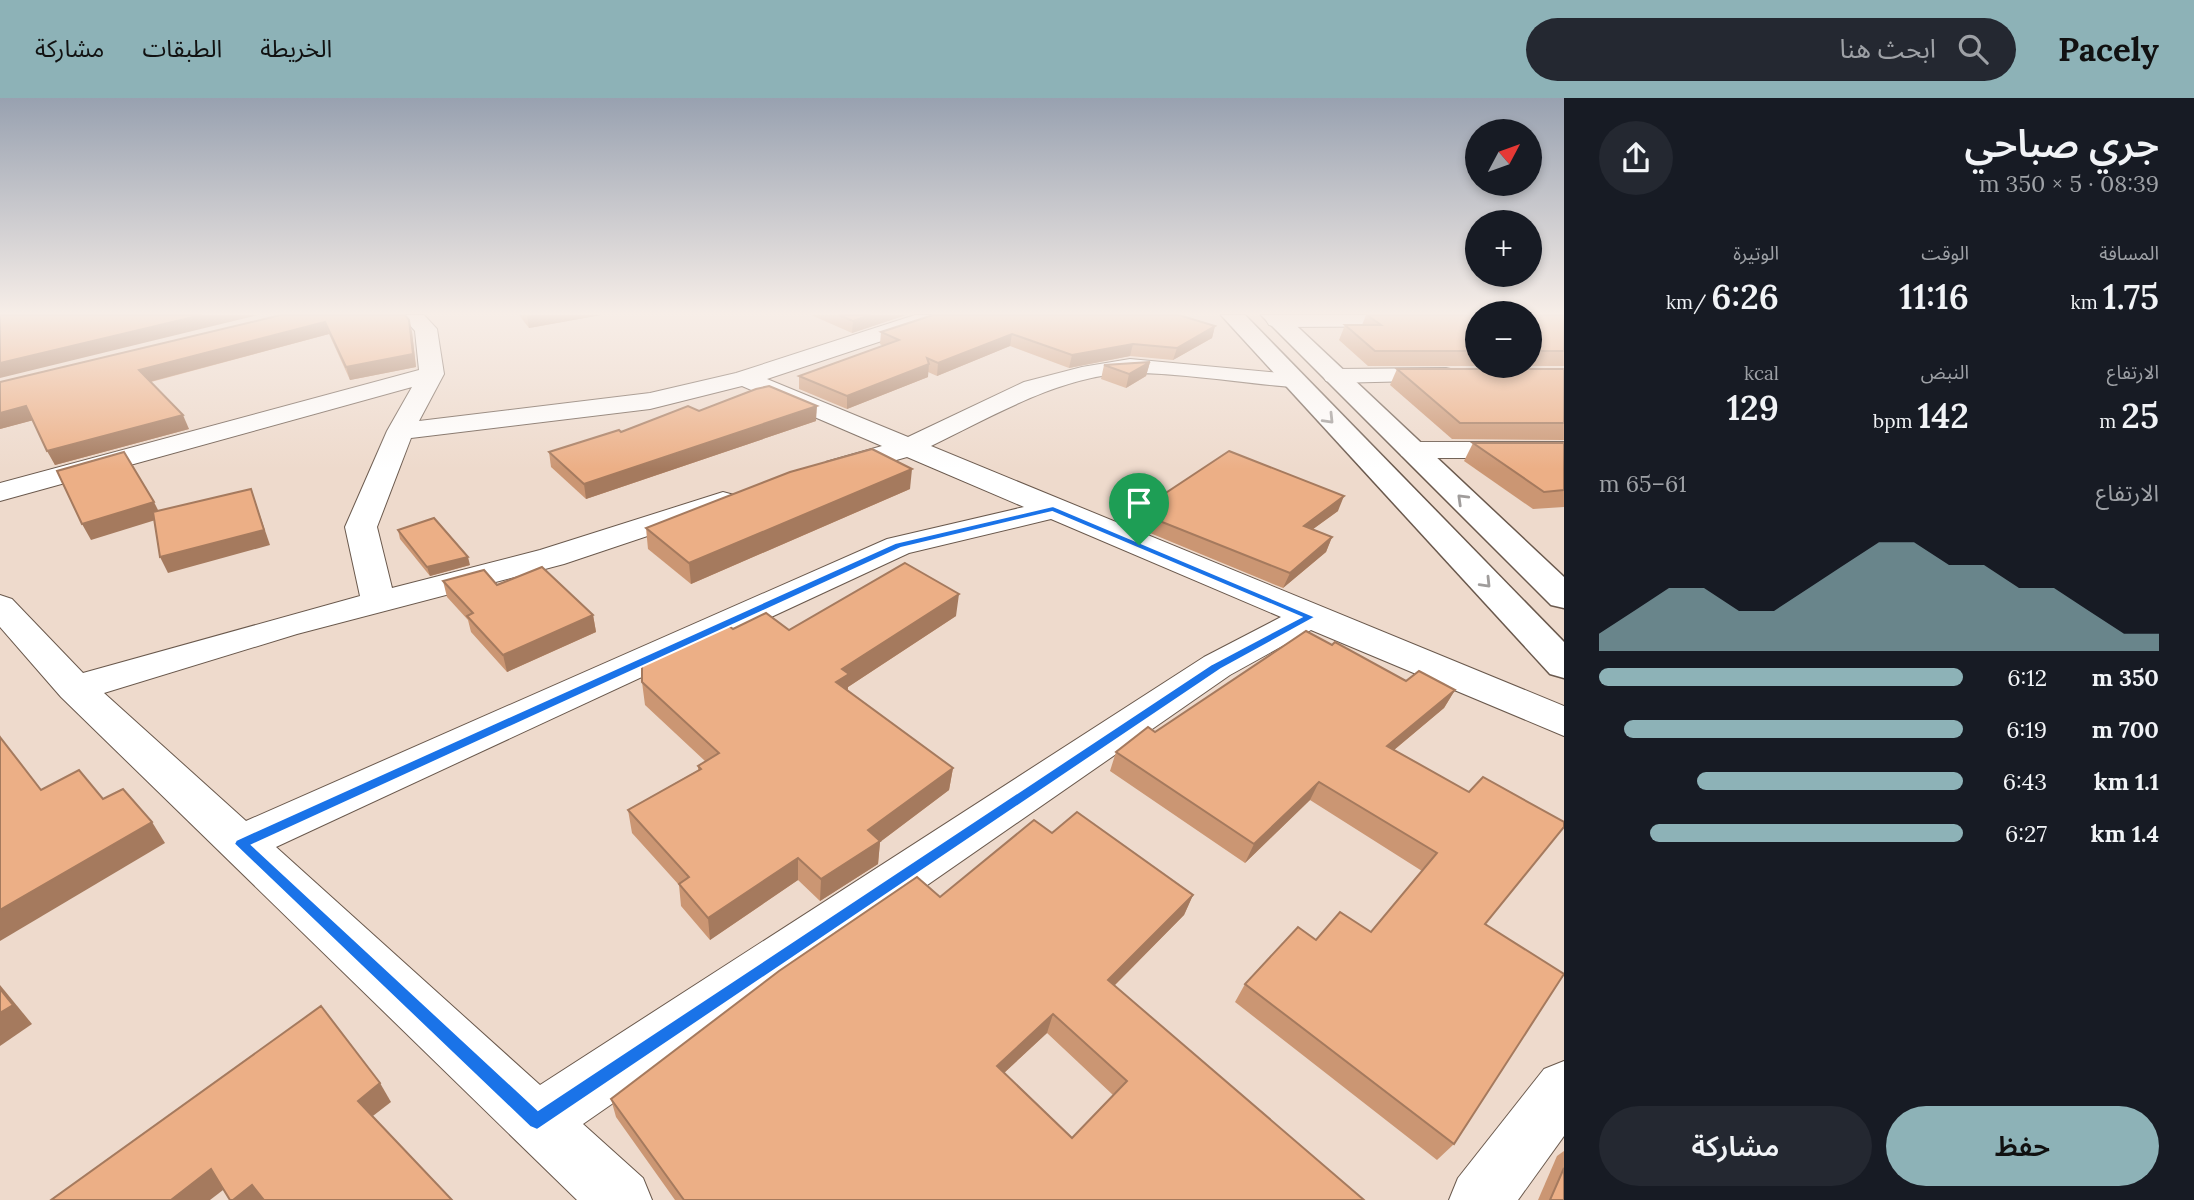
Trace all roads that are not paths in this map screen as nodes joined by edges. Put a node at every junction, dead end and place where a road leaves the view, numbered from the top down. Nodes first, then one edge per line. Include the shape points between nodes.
1 (431, 366) edge
2 (779, 366) edge
3 (1127, 366) edge
4 (1135, 366) edge
5 (1279, 366) edge
6 (1325, 366) edge
7 (432, 374) junction
8 (1465, 375) edge
9 (1335, 376) junction
10 (744, 378) junction
11 (1292, 380) junction
12 (400, 431) junction
13 (906, 448) junction
14 (1412, 450) junction
15 (1564, 450) edge
16 (806, 476) edge
17 (756, 491) edge
18 (0, 492) edge
19 (1053, 509) junction
20 (1564, 597) edge
21 (378, 601) junction
22 (0, 606) edge
23 (1310, 617) junction
24 (1564, 665) edge
25 (75, 688) junction
26 (1564, 722) edge
27 (241, 844) junction
28 (1564, 1089) edge
29 (537, 1121) junction
30 (621, 1200) edge
31 (1479, 1200) edge

1 - 7 street
2 - 10 street
3 - 13 street via 1033,387
4 - 11 street
5 - 11 main road
6 - 9 main road
7 - 12 street
7 - 18 street
8 - 9 street
9 - 14 main road
10 - 12 street via 650,401
10 - 13 street
11 -> 24 main road
12 - 21 street via 361,527
13 - 16 street
13 - 19 street
14 - 15 street
20 -> 14 main road
17 - 21 street via 552,556
19 - 23 street
19 - 27 street via 898,545
21 - 25 street
22 - 25 street
23 - 26 street
23 - 29 street via 1217,666
25 - 27 street
27 - 29 street
28 - 31 street
29 - 30 street

